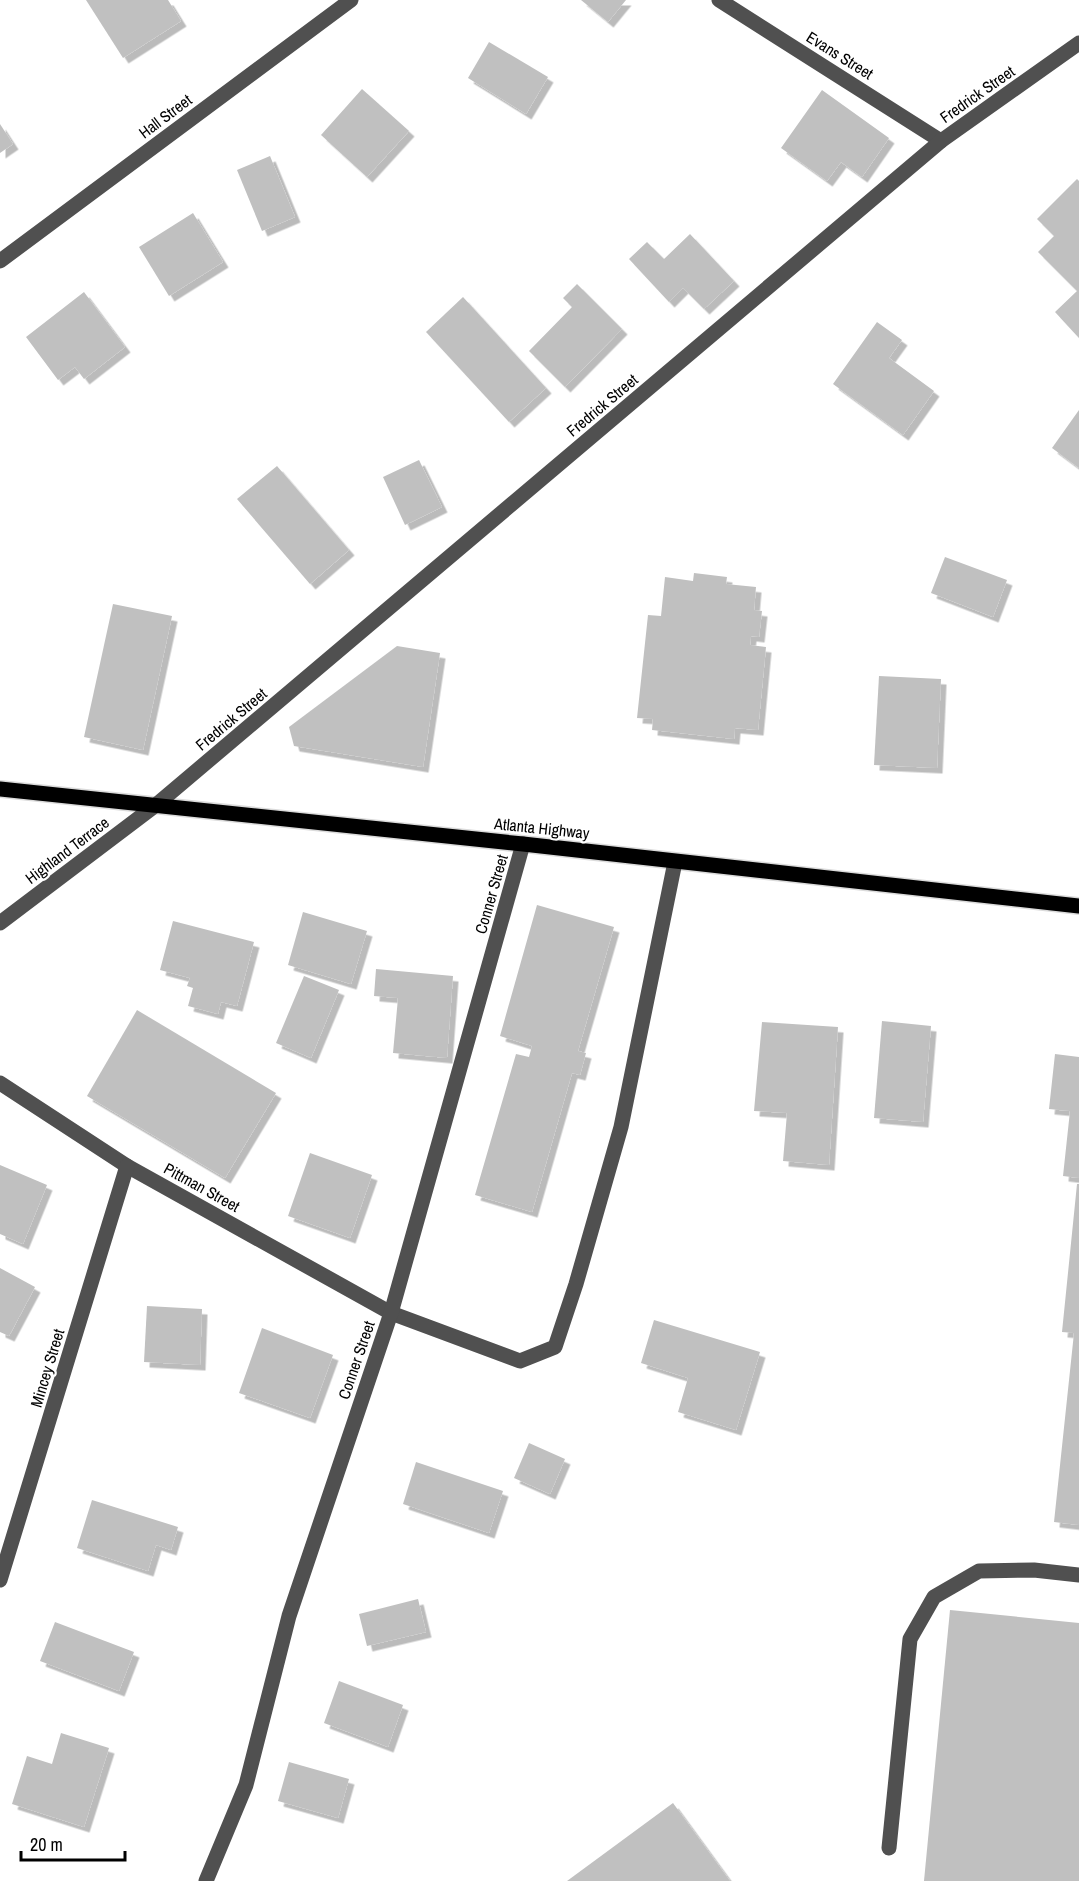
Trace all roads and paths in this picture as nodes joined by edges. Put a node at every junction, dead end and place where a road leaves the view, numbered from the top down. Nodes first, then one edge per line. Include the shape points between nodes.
1 (351, 0) edge
2 (719, 0) edge
3 (1079, 43) edge
4 (941, 141) junction
5 (0, 261) edge
6 (0, 789) edge
7 (156, 806) junction
8 (523, 844) junction
9 (675, 862) junction
10 (1079, 906) edge
11 (0, 923) edge
12 (0, 1083) edge
13 (127, 1166) junction
14 (391, 1313) junction
15 (1079, 1575) edge
16 (0, 1580) edge
17 (889, 1848) dead end
18 (206, 1881) edge

1 - 5 street, Hall Street
2 - 4 street, Evans Street
3 - 4 street, Fredrick Street
4 - 7 street, Fredrick Street
6 - 7 main road, Atlanta Highway
7 - 8 main road, Atlanta Highway
7 - 11 street, Highland Terrace
8 - 9 main road, Atlanta Highway
8 - 14 street, Conner Street
9 - 10 main road, Atlanta Highway
9 - 14 street, Pittman Street via 621,1127 555,1347 520,1361
12 - 13 street, Pittman Street
13 - 14 street, Pittman Street
13 - 16 street, Mincey Street
14 - 18 street, Conner Street via 289,1616 246,1785
15 - 17 street via 1034,1570 979,1571 934,1597 910,1639

